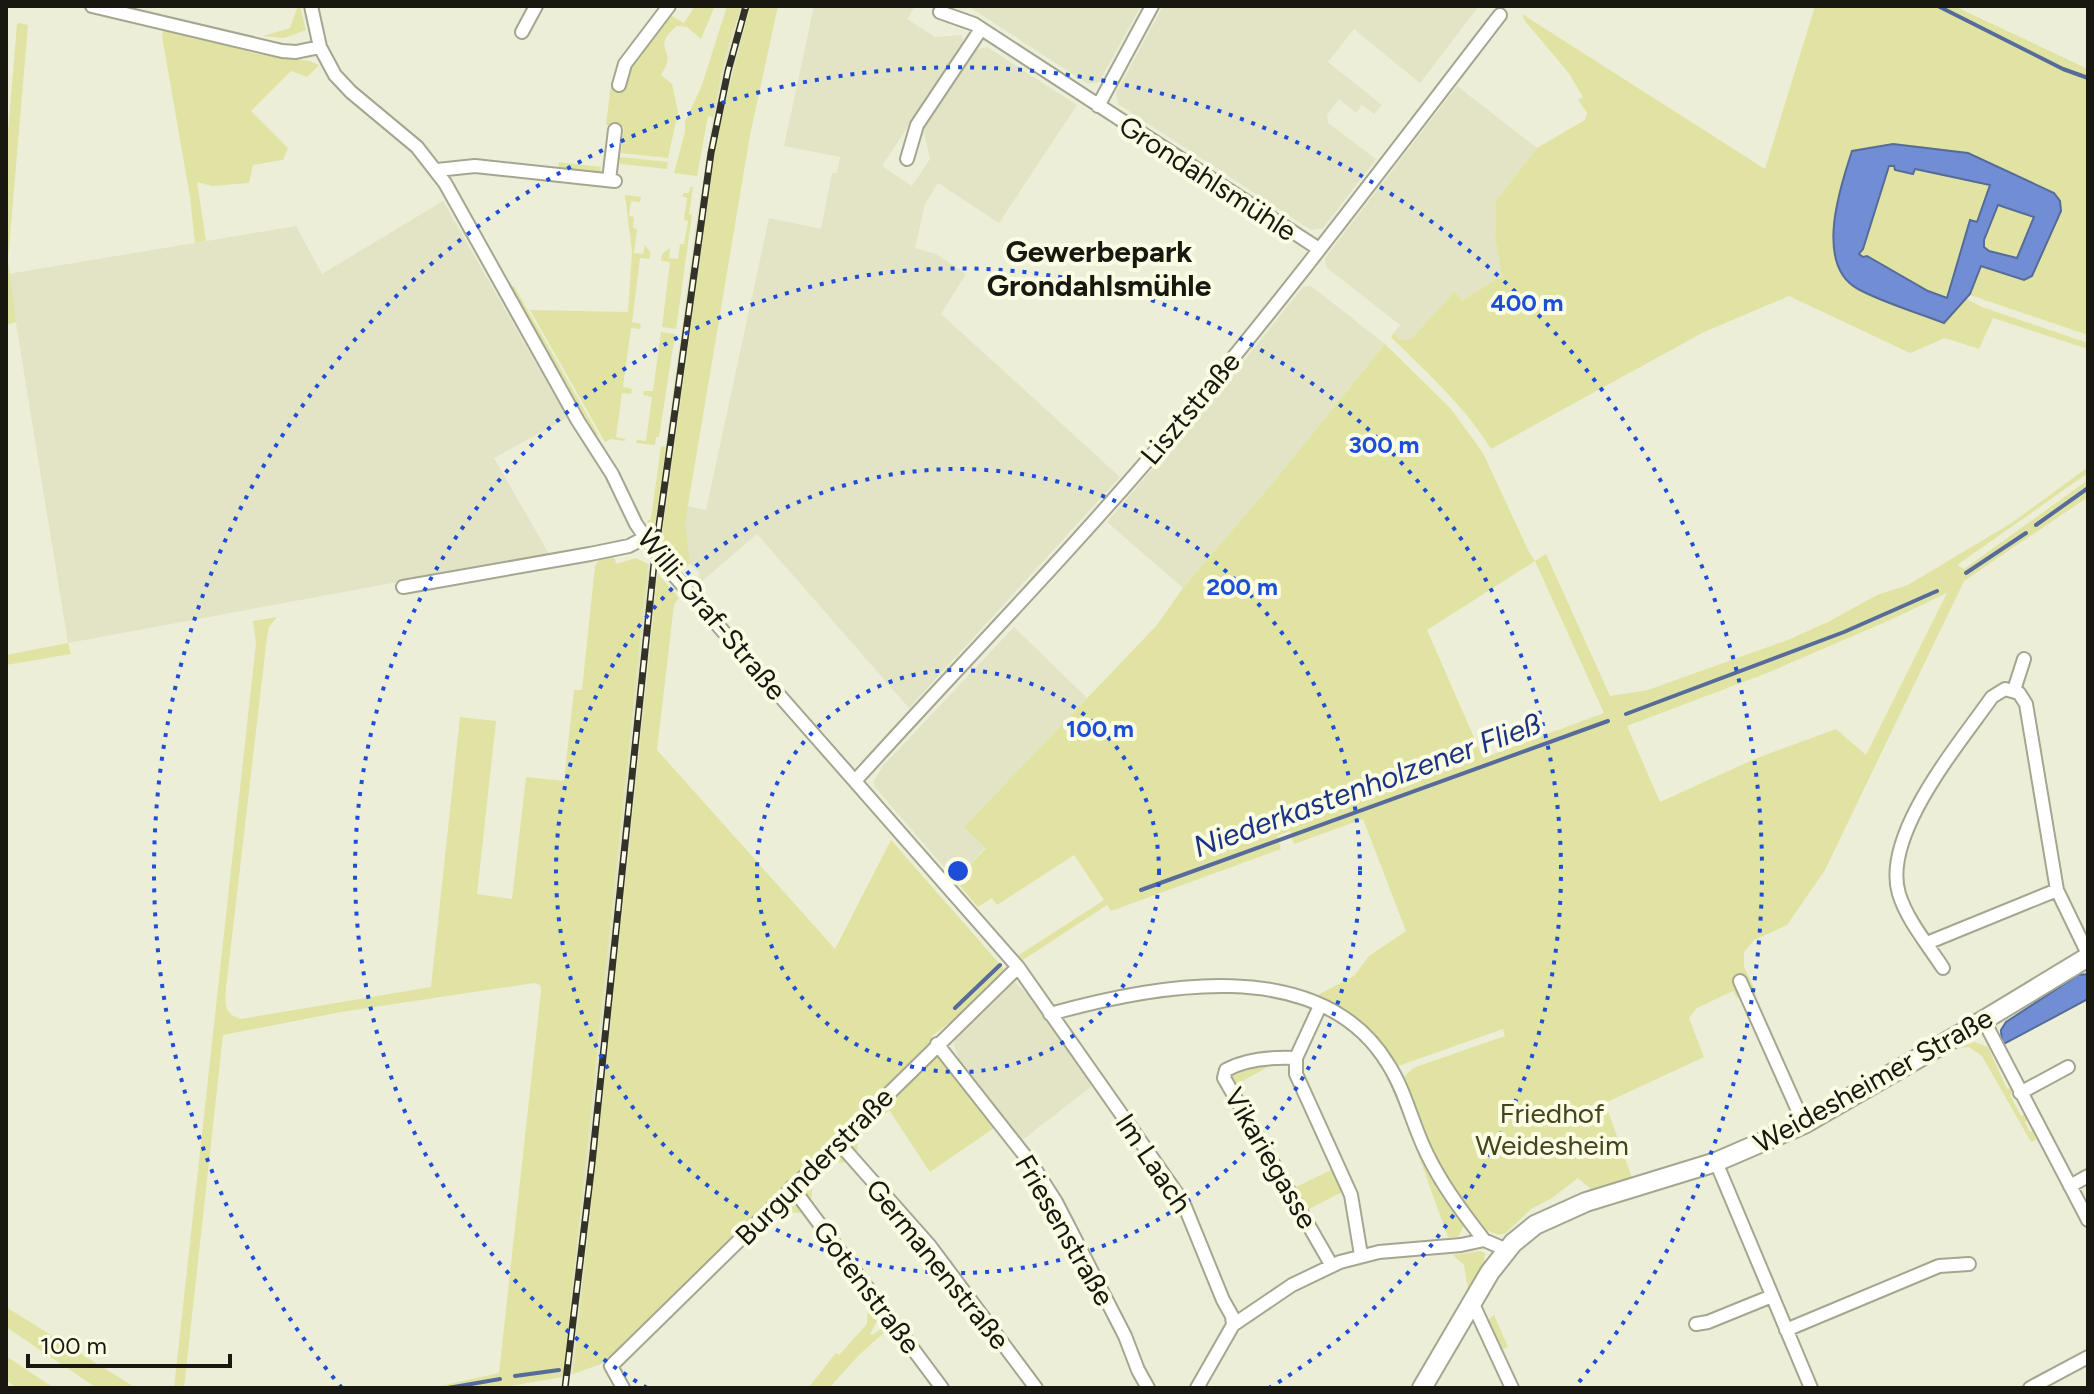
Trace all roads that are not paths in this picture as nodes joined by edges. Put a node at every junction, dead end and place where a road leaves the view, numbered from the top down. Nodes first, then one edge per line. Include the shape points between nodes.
1 (92, 6) edge
2 (311, 6) edge
3 (536, 6) edge
4 (669, 6) edge
5 (1152, 6) edge
6 (940, 12) dead end
7 (1500, 15) dead end
8 (981, 29) junction
9 (522, 32) dead end
10 (320, 47) junction
11 (619, 85) dead end
12 (1098, 106) junction
13 (615, 130) dead end
14 (907, 159) dead end
15 (437, 170) junction
16 (1319, 249) junction
17 (644, 538) junction
18 (403, 587) dead end
19 (2024, 659) dead end
20 (2014, 690) junction
21 (855, 781) junction
22 (2057, 890) junction
23 (1927, 943) junction
24 (2088, 955) edge
25 (1018, 967) junction
26 (1943, 968) dead end
27 (1740, 981) dead end
28 (1320, 1006) junction
29 (1050, 1014) junction
30 (1984, 1021) junction
31 (937, 1044) junction
32 (1296, 1058) junction
33 (2068, 1067) dead end
34 (2020, 1093) junction
35 (1804, 1124) junction
36 (838, 1142) junction
37 (1716, 1162) junction
38 (2088, 1176) edge
39 (2070, 1186) junction
40 (792, 1187) junction
41 (2088, 1220) edge
42 (1484, 1240) junction
43 (1507, 1250) junction
44 (1361, 1255) junction
45 (1969, 1264) dead end
46 (1332, 1266) junction
47 (1772, 1296) junction
48 (1472, 1302) junction
49 (1696, 1324) dead end
50 (1233, 1325) junction
51 (1786, 1330) junction
52 (2088, 1357) edge
53 (623, 1388) edge
54 (942, 1388) edge
55 (1036, 1388) edge
56 (1148, 1388) edge
57 (1197, 1388) edge
58 (1422, 1388) edge
59 (1512, 1388) edge
60 (1811, 1388) edge
61 (2030, 1388) edge

1 - 10 street via 282,51
2 - 10 street, Willi-Graf-Straße
3 - 9 street
4 - 11 street via 625,64
5 - 12 street, Grondahlsmühle
6 - 8 street, Grondahlsmühle
7 - 16 street, Lisztstraße
8 - 12 street, Grondahlsmühle
8 - 14 street via 917,125
10 - 15 street, Willi-Graf-Straße via 342,83
12 - 16 street, Grondahlsmühle
13 - 15 street via 612,181 475,166
15 - 17 street, Willi-Graf-Straße
16 - 21 street, Lisztstraße via 1114,499
17 - 18 street via 602,552
17 - 21 street, Willi-Graf-Straße
19 - 20 street
20 - 22 street via 2024,698 2029,714
20 - 23 street via 2000,690 1992,697 1932,784 1904,837 1896,866 1898,890
21 - 25 street, Willi-Graf-Straße
22 - 23 street
22 - 24 street
23 - 26 street
24 - 30 street, Weidesheimer Straße
25 - 29 street, Willi-Graf-Straße
25 - 31 street, Burgunderstraße
27 - 35 street
28 - 29 street via 1269,990 1200,987 1133,994
28 - 32 street
28 - 42 street via 1350,1022 1381,1052 1436,1171
29 - 50 street, Im Laach via 1183,1202
30 - 34 street
30 - 35 street, Weidesheimer Straße
31 - 36 street, Burgunderstraße
31 - 56 street, Friesenstraße via 1056,1202
32 - 44 street via 1301,1087 1351,1195
32 - 46 street, Vikariegasse via 1247,1062 1226,1070 1224,1078
33 - 34 street
34 - 39 street
35 - 37 street, Weidesheimer Straße
36 - 40 street, Burgunderstraße
36 - 55 street, Germanenstraße via 930,1246
37 - 43 street, Weidesheimer Straße via 1558,1213
37 - 47 street
38 - 39 street
39 - 41 street
40 - 53 street, Burgunderstraße via 611,1366
40 - 54 street, Gotenstraße
42 - 43 street
42 - 44 street
43 - 48 street, Weidesheimer Straße
44 - 46 street
45 - 51 street via 1939,1266
46 - 50 street via 1292,1285
47 - 49 street
47 - 51 street
48 - 58 street, Weidesheimer Straße
48 - 59 street
50 - 57 street
51 - 60 street
52 - 61 street

